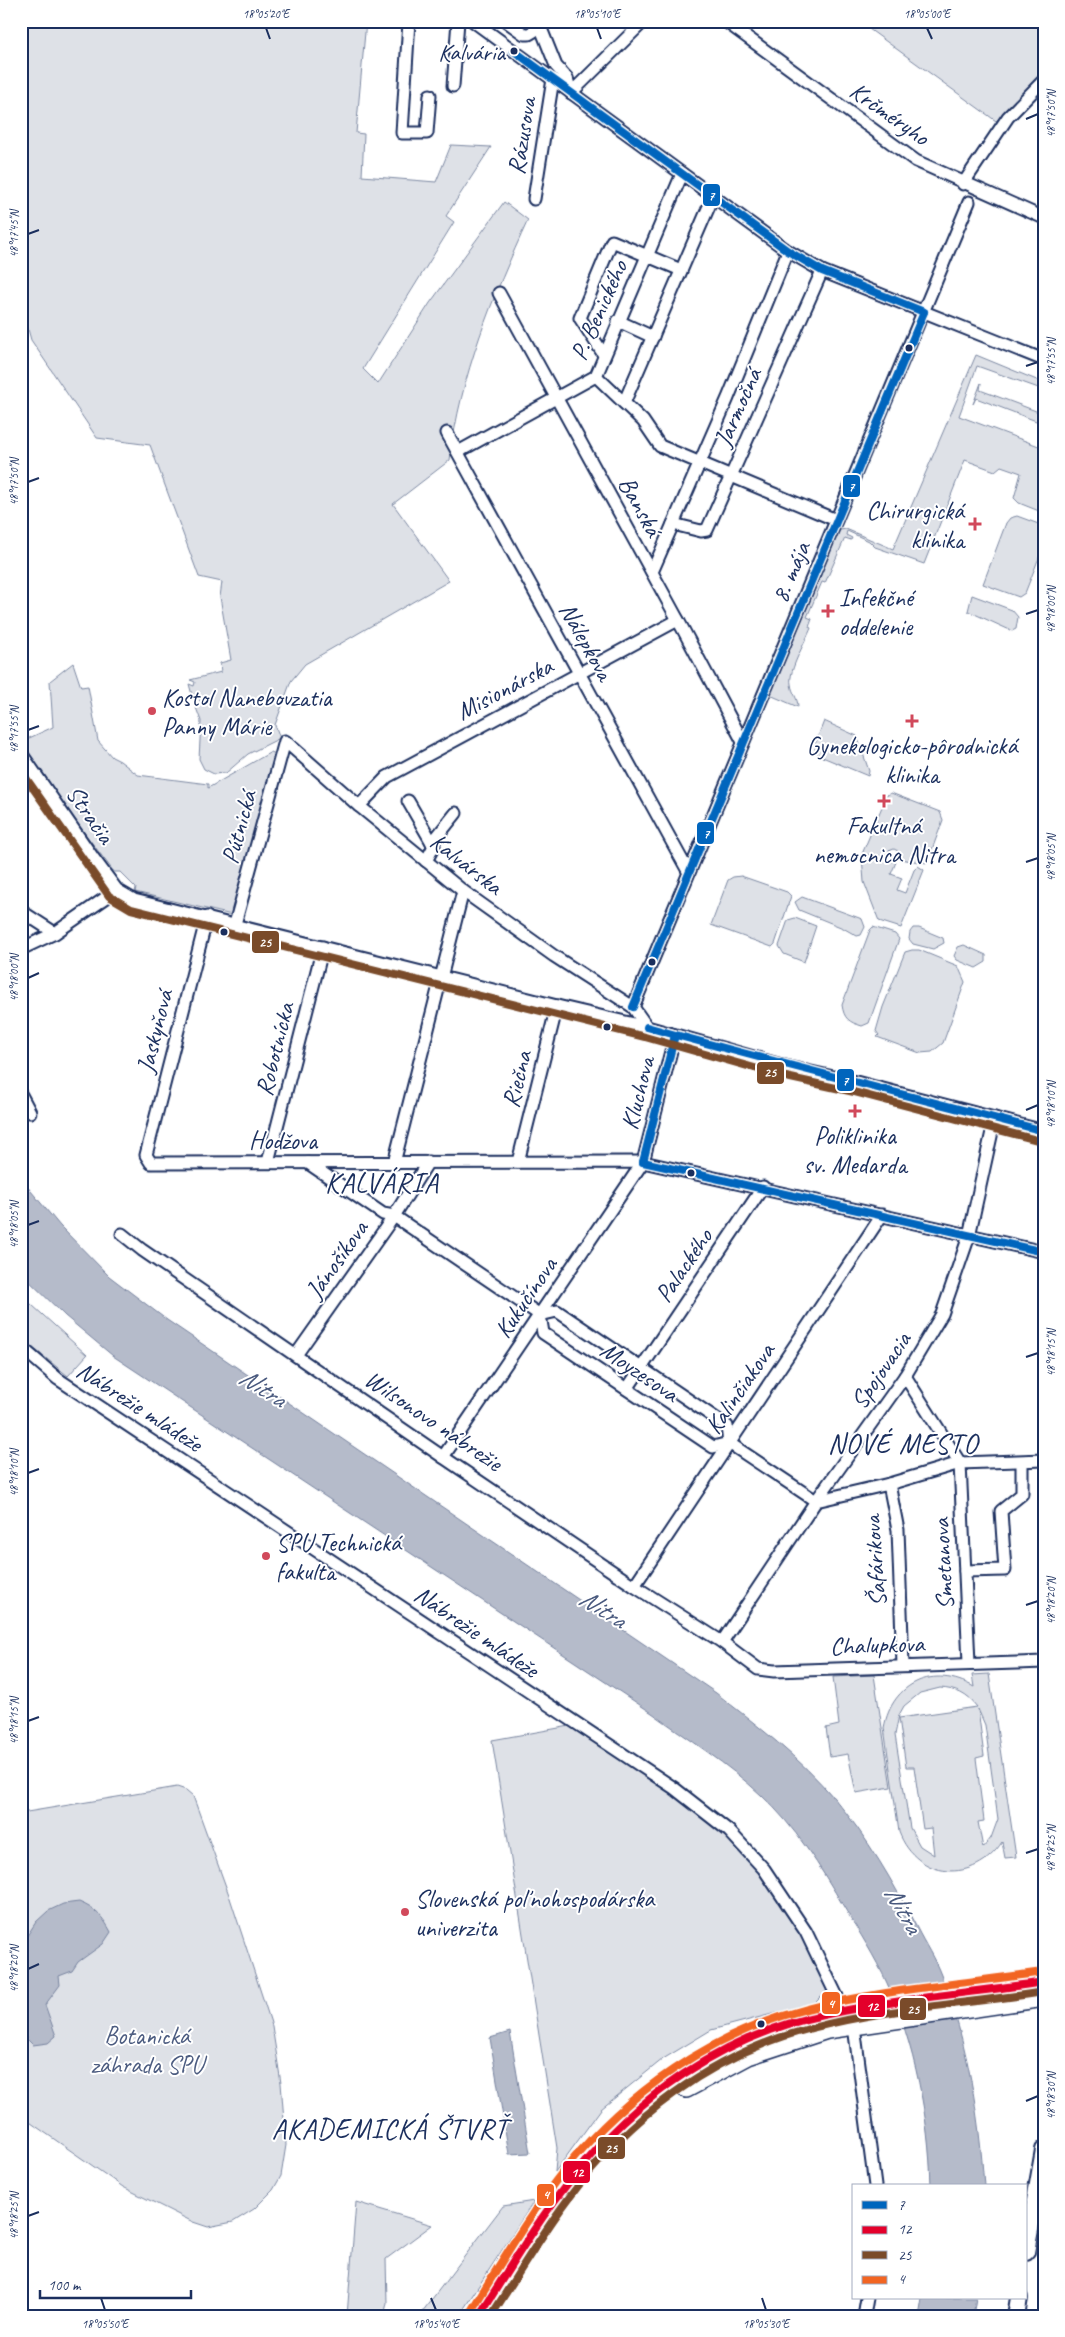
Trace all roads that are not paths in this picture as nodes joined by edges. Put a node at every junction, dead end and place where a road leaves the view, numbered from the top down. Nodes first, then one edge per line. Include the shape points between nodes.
1 (410, 21) edge
2 (458, 21) edge
3 (473, 21) edge
4 (505, 21) edge
5 (538, 21) edge
6 (644, 21) edge
7 (724, 21) edge
8 (494, 36) junction
9 (553, 79) junction
10 (1044, 80) edge
11 (453, 86) dead end
12 (571, 93) junction
13 (430, 95) dead end
14 (682, 174) junction
15 (963, 184) junction
16 (713, 197) junction
17 (534, 199) dead end
18 (969, 202) dead end
19 (1044, 218) edge
20 (788, 252) junction
21 (647, 255) junction
22 (682, 270) junction
23 (822, 270) junction
24 (498, 293) dead end
25 (924, 312) junction
26 (618, 321) junction
27 (653, 337) junction
28 (604, 355) junction
29 (1044, 360) edge
30 (596, 376) junction
31 (555, 398) junction
32 (624, 403) junction
33 (447, 433) dead end
34 (458, 452) junction
35 (700, 462) junction
36 (732, 475) junction
37 (836, 520) junction
38 (673, 524) junction
39 (652, 572) junction
40 (678, 620) junction
41 (580, 673) junction
42 (285, 741) joint
43 (743, 742) junction
44 (21, 753) edge
45 (408, 801) dead end
46 (359, 806) junction
47 (456, 813) dead end
48 (432, 842) junction
49 (426, 861) junction
50 (688, 871) junction
51 (118, 890) junction
52 (462, 891) junction
53 (21, 911) edge
54 (207, 917) junction
55 (235, 924) junction
56 (55, 933) junction
57 (323, 947) junction
58 (21, 949) edge
59 (440, 976) junction
60 (557, 1006) junction
61 (632, 1007) junction
62 (647, 1027) junction
63 (675, 1034) junction
64 (21, 1095) edge
65 (30, 1112) dead end
66 (994, 1118) junction
67 (1044, 1131) edge
68 (146, 1155) joint
69 (268, 1162) junction
70 (394, 1162) junction
71 (428, 1162) junction
72 (518, 1162) junction
73 (643, 1162) junction
74 (308, 1163) junction
75 (763, 1187) junction
76 (882, 1215) junction
77 (394, 1216) junction
78 (122, 1234) dead end
79 (969, 1236) junction
80 (1044, 1252) edge
81 (540, 1315) junction
82 (21, 1347) edge
83 (296, 1355) junction
84 (641, 1368) junction
85 (905, 1376) junction
86 (627, 1389) junction
87 (729, 1443) junction
88 (443, 1457) junction
89 (1044, 1460) edge
90 (1022, 1462) junction
91 (960, 1463) junction
92 (889, 1484) junction
93 (816, 1501) junction
94 (965, 1571) junction
95 (634, 1586) junction
96 (722, 1642) junction
97 (1044, 1662) edge
98 (970, 1663) junction
99 (903, 1665) junction
100 (1044, 1982) edge
101 (1044, 1997) edge
102 (960, 2001) junction
103 (848, 2018) junction
104 (1044, 2150) edge
105 (875, 2184) edge
106 (1028, 2241) edge
107 (867, 2300) edge
108 (1018, 2300) edge
109 (478, 2316) edge
110 (492, 2316) edge
111 (864, 2316) edge
112 (1016, 2316) edge

1 - 13 street via 402,133 427,133
2 - 11 street
3 - 8 street, Rázusova
4 - 5 street via 529,34
4 - 8 street
5 - 12 street via 556,66 567,78
6 - 12 street
7 - 15 street, Krčméryho via 916,161
8 - 9 street, Rázusova
9 - 12 street, Rázusova
9 - 17 street, Rázusova
10 - 15 street via 1008,117
12 - 14 street, Rázusova
14 - 16 street, Rázusova
14 - 21 street, P. Benického
15 - 19 street, Krčméryho
16 - 20 street, Rázusova
16 - 22 street
18 - 25 street, 8. mája
20 - 23 street, Rázusova
20 - 35 street, Jarmočná
21 - 22 street
21 - 26 street, P. Benického
21 - 28 street via 612,240 580,318
22 - 27 street
23 - 25 street, Rázusova
23 - 36 street, Jarmočná
24 - 31 street, Banská
25 - 29 street, Rázusova
25 - 37 street, 8. mája
26 - 27 street
26 - 28 street, P. Benického
27 - 32 street
28 - 30 street, P. Benického
30 - 31 street, P. Benického
30 - 32 street, 8. mája
31 - 34 street, P. Benického
31 - 39 street, Banská
32 - 35 street, 8. mája via 660,446
33 - 34 street, Nálepkova
34 - 41 street, Nálepkova
35 - 36 street, 8. mája
35 - 38 street, Jarmočná
36 - 37 street, 8. mája
36 - 38 street, Jarmočná via 708,530
37 - 43 street, 8. mája
38 - 39 street, Jarmočná
39 - 40 street, Banská
40 - 41 street, Misionárska
40 - 43 street, Banská
41 - 46 street, Misionárska via 387,777
41 - 50 street, Nálepkova
42 - 46 street, Kalvárska
42 - 55 street, Pútnická
43 - 50 street, 8. mája
44 - 51 street, Stračia
45 - 48 street
46 - 49 street, Kalvárska
47 - 48 street
48 - 49 street via 434,846
49 - 52 street, Kalvárska
50 - 61 street, 8. mája
51 - 54 street, Stračia via 134,900
51 - 56 street
52 - 59 street
52 - 61 street, Kalvárska
53 - 56 street
54 - 55 street, Stračia
54 - 68 street, Jaskyňová
55 - 57 street, Stračia
56 - 58 street
57 - 59 street, Stračia
57 - 69 street, Robotnícka
59 - 60 street, Stračia
59 - 70 street
60 - 62 street, Stračia
60 - 72 street, Riečna
61 - 62 street
62 - 63 street, Stračia
63 - 66 street, Stračia via 789,1067
63 - 73 street, Kluchova
64 - 65 street
66 - 67 street, Stračia
66 - 79 street, Spojovacia
68 - 69 street, Hodžova via 151,1163
69 - 74 street, Hodžova
70 - 71 street, Hodžova
70 - 74 street, Hodžova
71 - 72 street, Hodžova
71 - 77 street, Jánošíkova
72 - 73 street, Hodžova
73 - 75 street, Hodžova
73 - 81 street, Kukučínova
74 - 77 street via 383,1214
75 - 76 street, Hodžova
75 - 84 street, Palackého
76 - 79 street, Hodžova
76 - 87 street, Kalinčiakova
77 - 81 street
77 - 83 street, Jánošíkova
78 - 83 street, Wilsonovo nábrežie
79 - 80 street, Hodžova
79 - 85 street, Spojovacia via 942,1314
81 - 84 street, Moyzesova via 557,1312
81 - 86 street, Moyzesova via 543,1333
81 - 88 street, Kukučínova
82 - 103 street, Nábrežie mládeže via 58,1379 674,1788 729,1831 764,1869 788,1902
83 - 88 street, Wilsonovo nábrežie
84 - 86 street, Palackého
84 - 87 street, Moyzesova via 727,1426
85 - 91 street
85 - 93 street, Spojovacia
86 - 87 street, Moyzesova via 713,1447
87 - 93 street
87 - 95 street, Kalinčiakova
88 - 95 street, Wilsonovo nábrežie
89 - 90 street
90 - 91 street
90 - 94 street via 1022,1494 1001,1511 1005,1570
91 - 92 street
91 - 94 street, Smetanova
92 - 93 street
92 - 99 street, Šafárikova via 898,1530
93 - 96 street, Spojovacia
94 - 98 street, Smetanova
95 - 96 street, Wilsonovo nábrežie
96 - 99 street, Chalupkova via 758,1669
97 - 98 street, Chalupkova
98 - 99 street, Chalupkova
100 - 102 main road
101 - 102 main road
102 - 103 main road
103 - 105 street, Nábrežie mládeže via 855,2034
103 - 109 main road via 798,2022 718,2053 638,2111 605,2141 570,2181
103 - 110 main road via 748,2055 698,2079 674,2096 618,2143 590,2173
104 - 106 street
107 - 111 street
108 - 112 street

